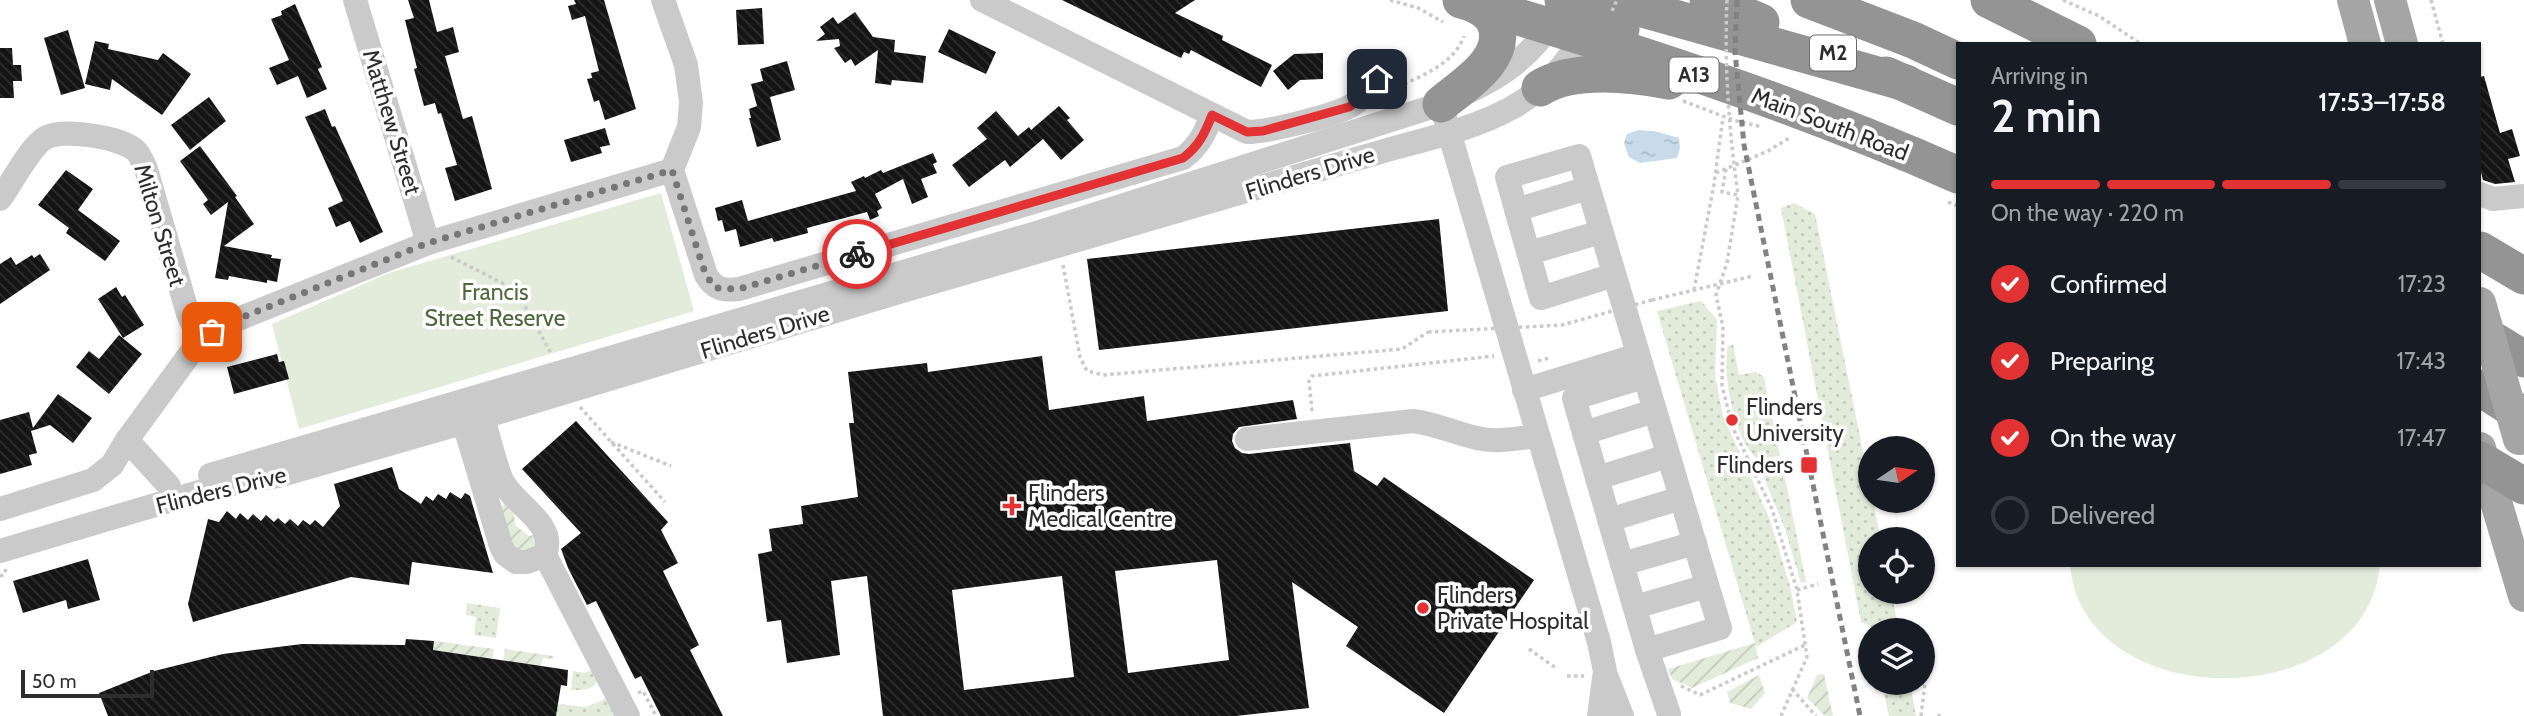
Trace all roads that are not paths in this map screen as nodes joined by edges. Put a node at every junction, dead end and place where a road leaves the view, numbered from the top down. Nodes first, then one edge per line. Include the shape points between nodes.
1 (355, 0) edge
2 (663, 0) edge
3 (982, 0) edge
4 (1708, 0) edge
5 (1809, 0) edge
6 (1989, 0) edge
7 (2353, 0) edge
8 (2390, 0) edge
9 (1462, 10) edge
10 (1576, 12) edge
11 (2074, 42) edge
12 (2364, 42) edge
13 (2401, 42) edge
14 (1956, 60) edge
15 (1387, 66) dead end
16 (1906, 83) junction
17 (1540, 88) junction
18 (1956, 106) edge
19 (1212, 115) junction
20 (1445, 119) junction
21 (1794, 127) junction
22 (1247, 132) junction
23 (1271, 159) junction
24 (672, 170) junction
25 (1106, 180) junction
26 (1588, 188) junction
27 (1952, 188) edge
28 (2481, 194) edge
29 (0, 199) edge
30 (2522, 203) edge
31 (1122, 206) junction
32 (1516, 210) junction
33 (1601, 232) junction
34 (428, 243) junction
35 (1051, 251) junction
36 (2481, 251) edge
37 (1529, 253) junction
38 (1614, 275) junction
39 (2524, 276) edge
40 (2481, 306) edge
41 (795, 313) junction
42 (2481, 333) edge
43 (200, 340) junction
44 (2524, 359) edge
45 (1641, 366) junction
46 (2481, 389) edge
47 (1524, 390) junction
48 (470, 410) junction
49 (1654, 411) junction
50 (1584, 433) junction
51 (1538, 436) junction
52 (1247, 439) dead end
53 (2523, 439) edge
54 (128, 440) junction
55 (1668, 456) junction
56 (2481, 456) edge
57 (1597, 478) junction
58 (169, 486) junction
59 (2524, 486) edge
60 (1681, 498) junction
61 (0, 509) edge
62 (1609, 520) junction
63 (0, 534) edge
64 (1695, 542) junction
65 (545, 555) junction
66 (5, 557) edge
67 (1622, 564) junction
68 (1707, 586) junction
69 (2524, 596) edge
70 (1635, 607) junction
71 (1651, 661) junction
72 (1597, 673) junction
73 (633, 705) edge
74 (1667, 715) edge
75 (1599, 716) edge
76 (1622, 716) edge

1 - 34 street, Matthew Street
2 - 24 street via 686,65 691,102 689,127
3 - 19 street
4 - 16 highway, M2
5 - 14 highway, M2
6 - 11 highway
7 - 12 main road
8 - 13 main road
9 - 10 highway, Main South Road / A13
9 - 20 highway via 1486,10 1493,18 1498,32 1496,50
10 - 16 highway
10 - 17 street, Flinders Drive via 1559,71
10 - 20 street, Flinders Drive
10 - 21 highway, Main South Road / A13
15 - 22 street via 1349,107
16 - 18 highway, M2
17 - 20 street, Flinders Drive via 1494,118
17 - 21 highway via 1578,75 1648,77
19 - 22 street
19 - 25 street via 1203,138 1183,158
20 - 23 street, Flinders Drive
20 - 35 street, Flinders Drive
20 - 47 street
21 - 27 highway, Main South Road / A13 via 1890,145
22 - 23 street
23 - 31 street, Flinders Drive
24 - 25 street via 706,275 723,290
24 - 34 street
25 - 31 street
26 - 32 street
26 - 32 street via 1579,156 1507,177
26 - 33 street
28 - 30 street via 2493,199 2508,196
29 - 43 street, Milton Street via 45,138 69,132 136,150
31 - 35 street, Flinders Drive
32 - 37 street
33 - 37 street
33 - 38 street
34 - 43 street via 223,325
35 - 41 street, Flinders Drive
36 - 39 highway
37 - 38 street via 1541,298
38 - 45 street
40 - 53 main road, bridge
41 - 48 street, Flinders Drive
41 - 48 street, Flinders Drive via 561,372
42 - 44 highway
43 - 54 street
45 - 47 street
45 - 49 street
45 - 50 street via 1574,398
46 - 53 highway
47 - 51 street
48 - 58 street, Flinders Drive
48 - 65 street via 502,481 547,533
48 - 65 street via 505,554 516,562
48 - 66 street, Flinders Drive via 278,476 216,487
49 - 50 street
49 - 55 street
50 - 57 street
51 - 52 street via 1478,438 1413,421
51 - 72 street via 1599,642
54 - 58 street
54 - 61 street via 112,465 93,480
55 - 57 street
55 - 60 street
56 - 59 highway
56 - 69 main road
57 - 62 street
58 - 63 street, Flinders Drive
60 - 62 street
60 - 64 street
62 - 67 street
64 - 67 street
64 - 68 street
65 - 73 street
67 - 70 street
68 - 70 street
68 - 71 street via 1720,628
70 - 71 street
71 - 74 street
72 - 75 street
72 - 76 street

